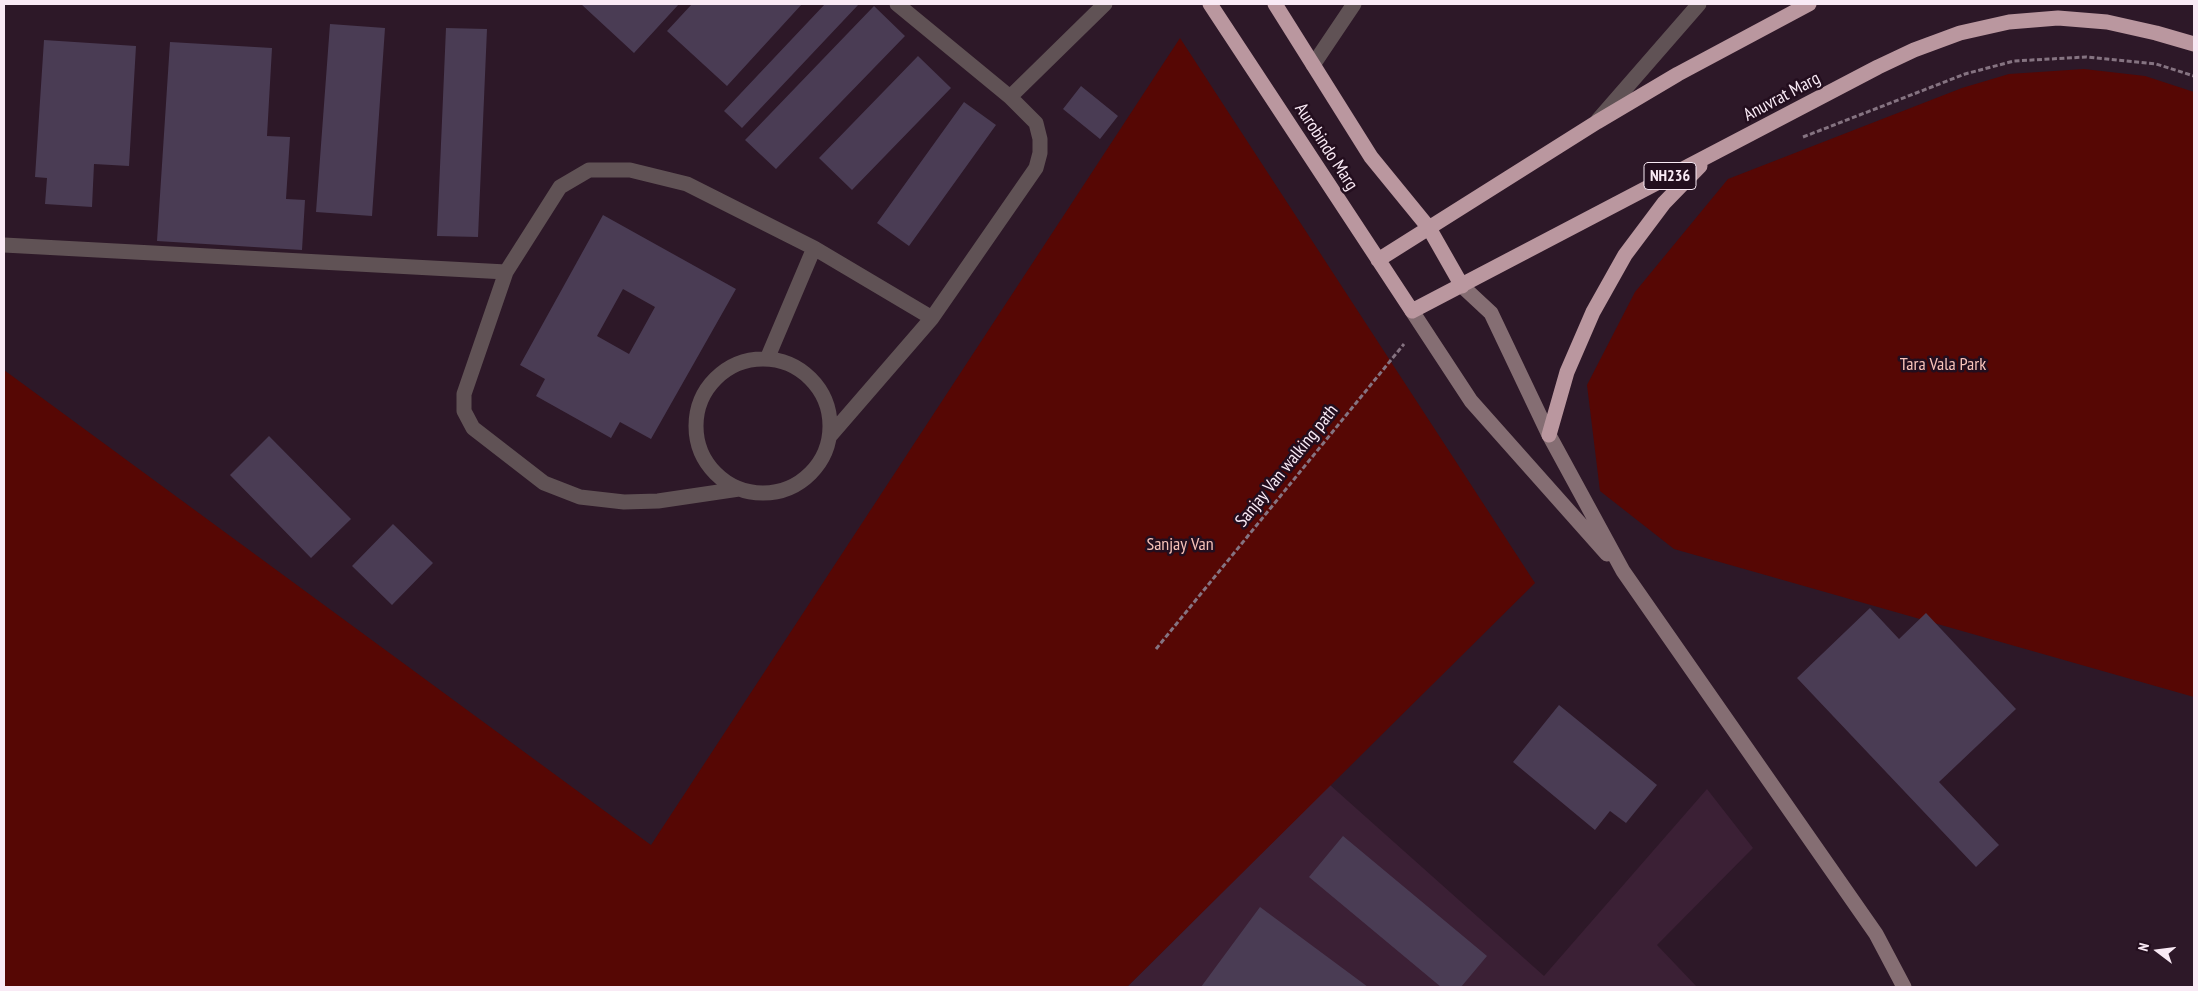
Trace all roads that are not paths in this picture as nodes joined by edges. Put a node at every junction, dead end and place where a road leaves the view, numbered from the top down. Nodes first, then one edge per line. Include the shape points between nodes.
1 (897, 4) edge
2 (1105, 4) edge
3 (1210, 4) edge
4 (1275, 4) edge
5 (1354, 4) edge
6 (1699, 4) edge
7 (1809, 4) edge
8 (2194, 44) edge
9 (1313, 65) junction
10 (1010, 97) junction
11 (1597, 122) junction
12 (1709, 156) junction
13 (1429, 228) junction
14 (4, 245) edge
15 (814, 248) junction
16 (1378, 260) junction
17 (506, 272) junction
18 (1462, 286) junction
19 (1412, 311) junction
20 (932, 318) junction
21 (767, 359) junction
22 (1549, 435) junction
23 (829, 437) junction
24 (739, 489) junction
25 (1623, 571) junction
26 (1904, 987) edge

1 - 10 street
2 - 10 street
3 - 16 highway, Aurobindo Marg
4 - 9 highway, Aurobindo Marg
5 - 9 street
6 - 11 street
7 - 11 highway via 1678,74
8 - 12 highway, Anuvrat Marg / NH236 via 2107,22 2058,18 2009,22 1970,30 1878,67
9 - 13 highway, Aurobindo Marg via 1371,157
10 - 20 street via 1036,123 1040,146 1036,168
11 - 13 highway
12 - 18 highway, Anuvrat Marg / NH236
12 - 22 highway via 1664,203 1625,255 1606,287 1567,372
13 - 16 highway
13 - 18 highway, Aurobindo Marg
14 - 17 street
15 - 17 street via 687,184 630,170 589,170 560,187
15 - 20 street
15 - 21 street
16 - 19 highway, Aurobindo Marg
17 - 24 street via 464,394 464,411 473,428 544,483 580,497 624,502 658,501
18 - 19 highway, Anuvrat Marg / NH236
18 - 22 street via 1491,313
19 - 25 street via 1471,401
20 - 23 street
21 - 23 street via 789,364 808,376 822,393 829,414
21 - 24 street via 746,360 727,369 711,383 696,422 698,444 707,463 721,478
22 - 25 street
23 - 24 street via 816,466 797,484 778,491 758,493
25 - 26 street via 1876,934

